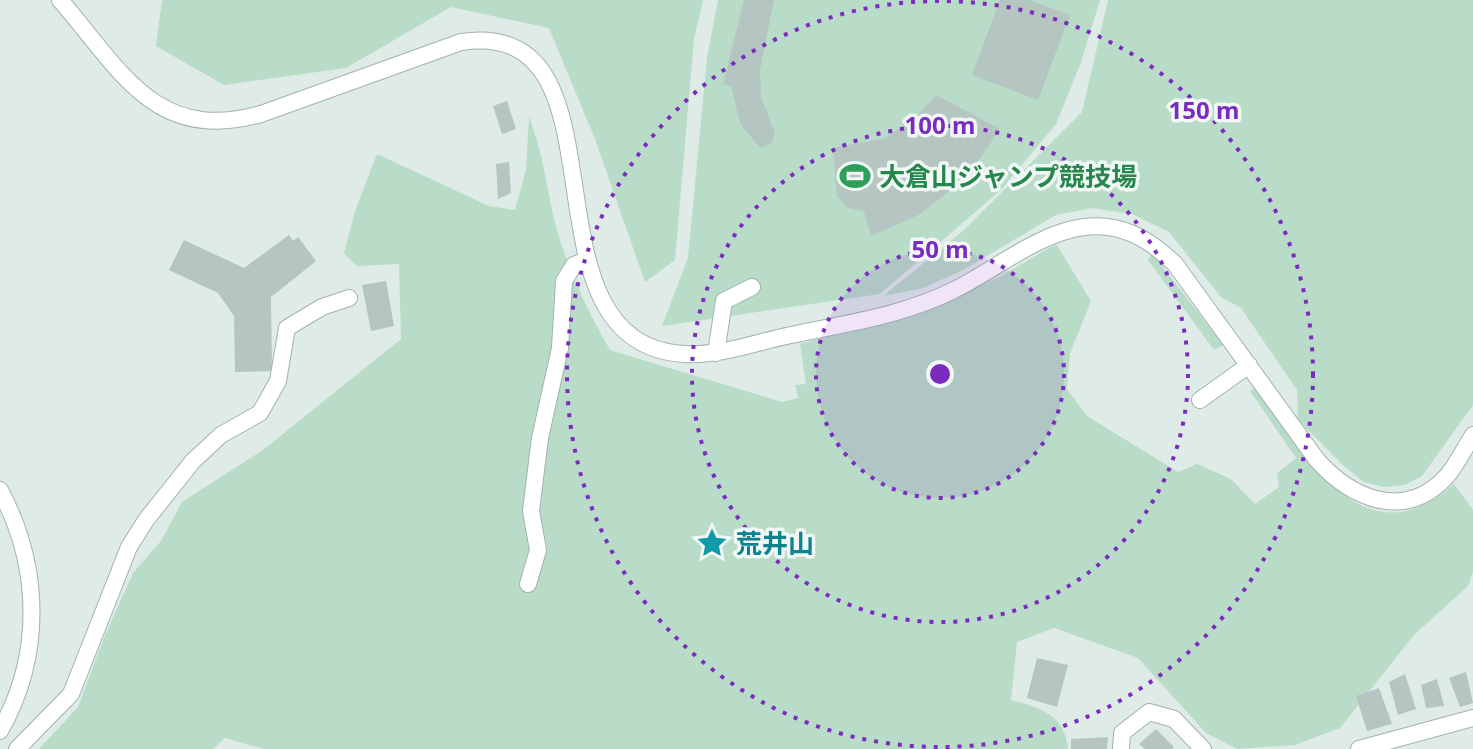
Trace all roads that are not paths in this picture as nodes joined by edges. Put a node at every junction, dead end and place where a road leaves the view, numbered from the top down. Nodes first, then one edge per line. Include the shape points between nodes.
1 (60, 0) edge
2 (587, 260) junction
3 (752, 287) dead end
4 (349, 298) dead end
5 (716, 353) junction
6 (1249, 365) junction
7 (1200, 400) dead end
8 (1473, 435) edge
9 (0, 490) edge
10 (528, 584) dead end
11 (1473, 718) edge
12 (0, 731) edge
13 (17, 749) edge
14 (1121, 749) edge
15 (1203, 749) edge
16 (1359, 749) edge

1 - 2 street via 158,108 193,122 237,121 261,114 461,42 483,39 519,48 534,59 554,92
2 - 5 street via 599,296 625,332 676,354
2 - 10 street via 574,265 564,281 560,348 531,511 538,550
3 - 5 street via 724,301
4 - 13 street via 287,328 278,381 260,413 221,435 193,461 146,520 129,547 71,694
5 - 6 street via 928,303 1042,242 1085,226 1146,238 1210,309
6 - 7 street
6 - 8 street via 1317,460 1336,481 1368,499 1418,497 1446,477
9 - 12 street via 18,528 32,607 19,698
11 - 16 street
14 - 15 street via 1122,733 1149,712 1174,719

